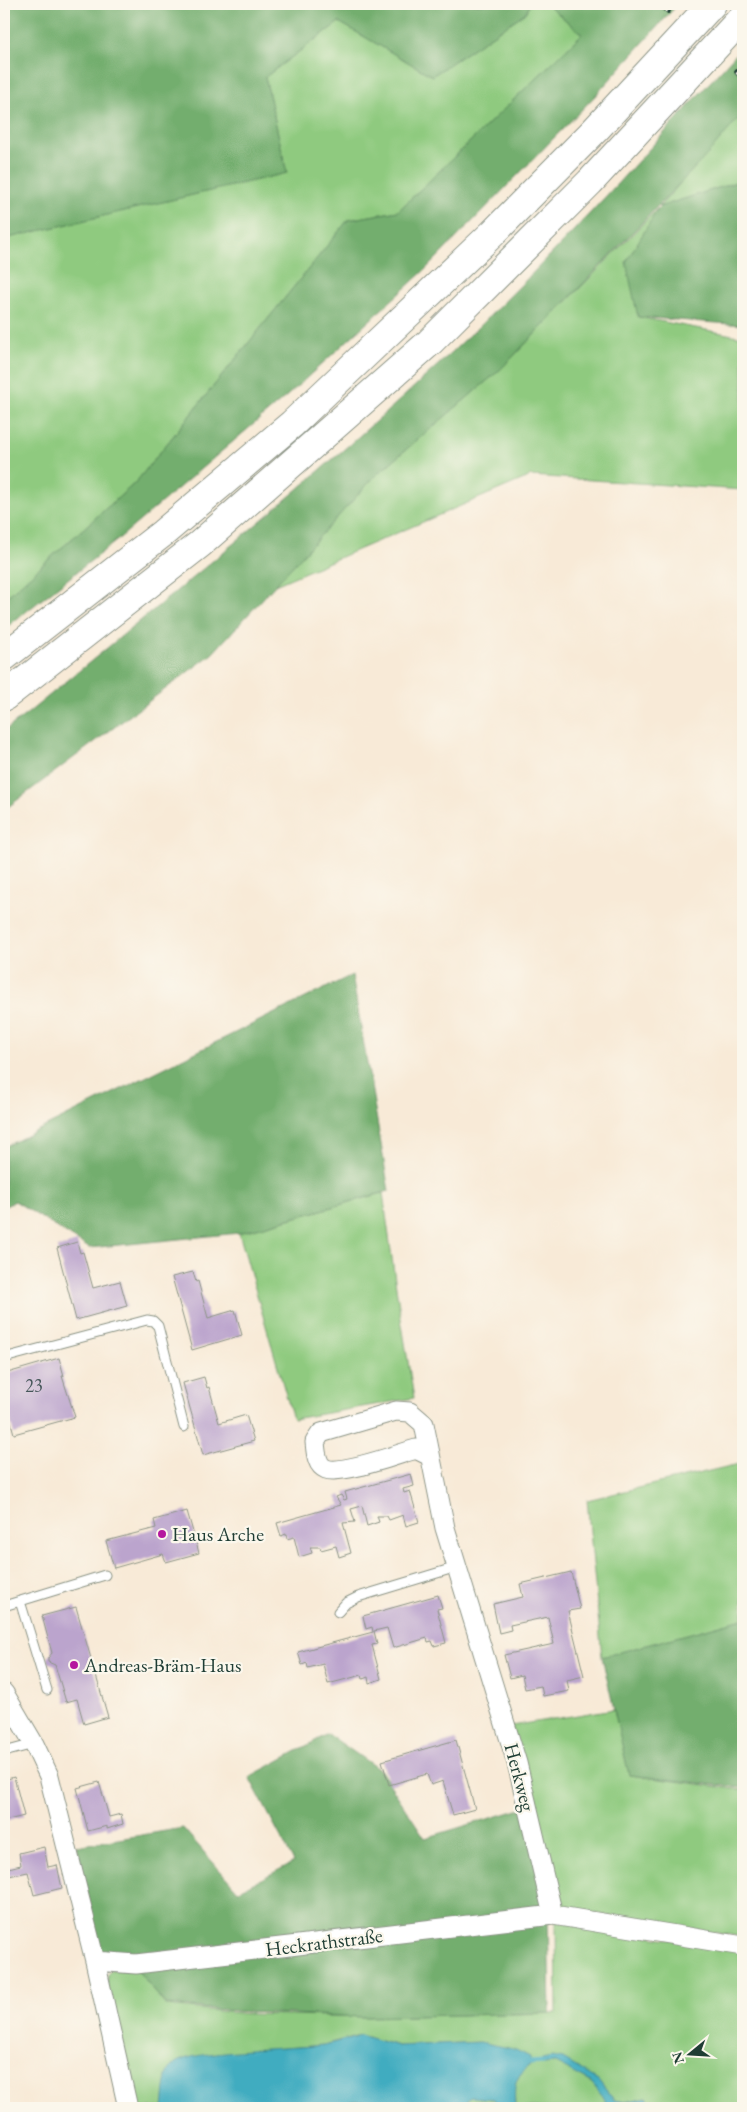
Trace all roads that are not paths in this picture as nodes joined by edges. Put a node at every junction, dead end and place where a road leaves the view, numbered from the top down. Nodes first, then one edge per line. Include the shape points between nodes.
1 (712, 4) edge
2 (743, 17) edge
3 (4, 657) edge
4 (4, 697) edge
5 (4, 1358) edge
6 (184, 1427) dead end
7 (430, 1456) junction
8 (457, 1567) junction
9 (105, 1574) dead end
10 (20, 1601) junction
11 (4, 1606) edge
12 (338, 1612) dead end
13 (47, 1690) dead end
14 (4, 1693) edge
15 (34, 1744) junction
16 (4, 1752) edge
17 (553, 1915) junction
18 (743, 1946) edge
19 (95, 1961) junction
20 (128, 2108) edge

1 - 3 highway via 595,130 493,233 292,424 163,533
2 - 4 highway via 590,182 430,342 200,544
5 - 6 lane via 153,1321 158,1326
7 - 7 street, Herkweg via 424,1424 410,1412 396,1411 321,1432 315,1442 319,1463 325,1469 342,1470 416,1449
7 - 8 street, Herkweg
8 - 12 lane via 358,1597
8 - 17 street, Herkweg via 517,1763
9 - 10 lane
10 - 11 lane
10 - 13 lane
14 - 15 street
15 - 16 lane
15 - 19 street via 49,1776
17 - 18 street
17 - 19 street, Heckrathstraße via 136,1964
19 - 20 street

